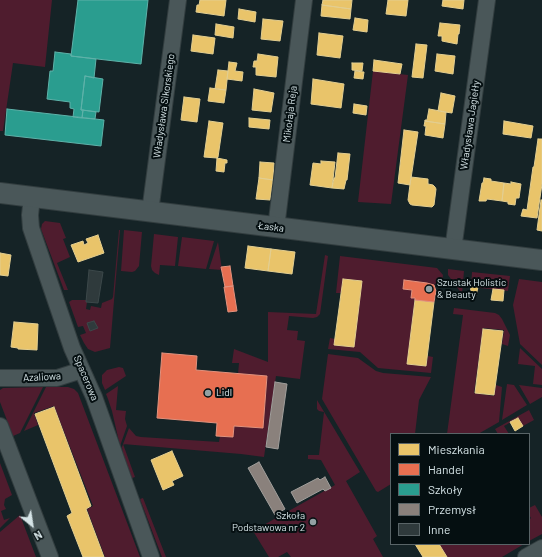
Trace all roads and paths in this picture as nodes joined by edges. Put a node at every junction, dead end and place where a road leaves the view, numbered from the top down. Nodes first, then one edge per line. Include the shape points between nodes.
1 (178, 0) edge
2 (304, 0) edge
3 (486, 0) edge
4 (0, 193) edge
5 (32, 197) junction
6 (150, 212) junction
7 (276, 228) junction
8 (453, 250) junction
9 (542, 260) edge
10 (82, 370) junction
11 (0, 378) edge
12 (0, 426) edge
13 (542, 548) edge
14 (50, 557) edge
15 (151, 557) edge
16 (526, 557) edge

1 - 6 street, Władysława Sikorskiego
2 - 7 street, Mikołaja Reja
3 - 8 street, Władysława Jagiełły
4 - 5 street, Łaska
5 - 6 street, Łaska
5 - 10 street, Spacerowa via 31,228
6 - 7 street, Łaska
7 - 8 street, Łaska
8 - 9 street, Łaska
10 - 11 street, Azaliowa via 57,378
10 - 15 street, Spacerowa via 96,402
12 - 14 street
13 - 16 street

